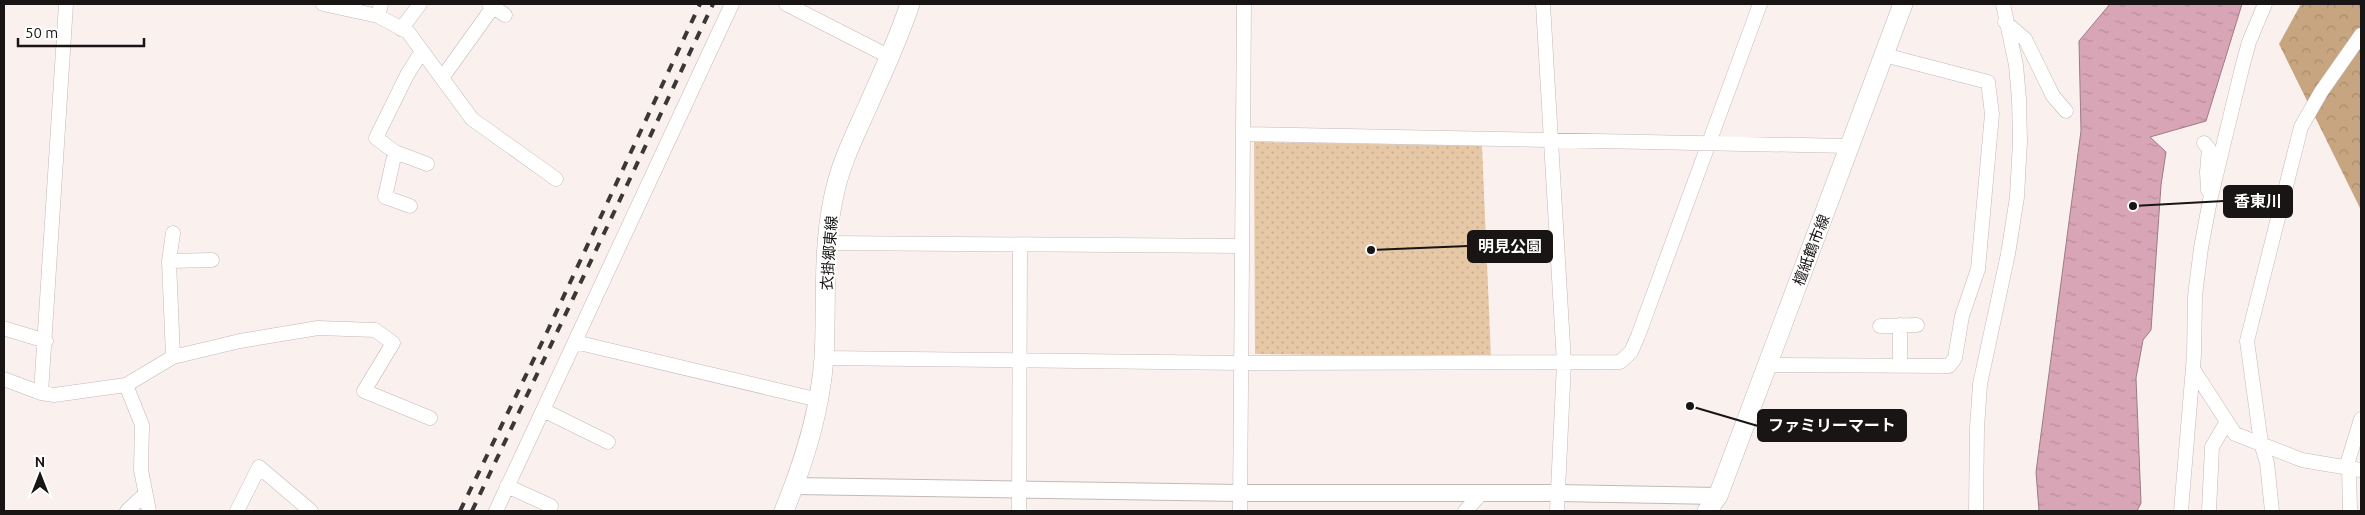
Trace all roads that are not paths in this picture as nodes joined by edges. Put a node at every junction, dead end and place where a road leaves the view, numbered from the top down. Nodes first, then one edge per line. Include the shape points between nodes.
1 (66, 4) edge
2 (323, 4) edge
3 (420, 4) edge
4 (732, 4) edge
5 (786, 4) edge
6 (910, 4) edge
7 (1244, 4) edge
8 (1543, 4) edge
9 (1760, 4) edge
10 (1903, 4) edge
11 (2003, 4) edge
12 (2265, 4) edge
13 (491, 5) edge
14 (379, 10) edge
15 (505, 15) dead end
16 (2005, 22) junction
17 (401, 29) junction
18 (2361, 35) edge
19 (422, 51) junction
20 (1884, 55) junction
21 (890, 57) junction
22 (442, 78) junction
23 (2066, 111) dead end
24 (1243, 134) junction
25 (1551, 141) junction
26 (2204, 143) dead end
27 (1708, 144) junction
28 (1850, 146) junction
29 (395, 152) junction
30 (426, 164) dead end
31 (556, 179) dead end
32 (2210, 200) junction
33 (410, 206) dead end
34 (172, 233) dead end
35 (828, 243) junction
36 (1020, 245) junction
37 (1242, 246) junction
38 (212, 260) dead end
39 (169, 261) junction
40 (1900, 325) junction
41 (1917, 325) dead end
42 (1880, 326) dead end
43 (6, 329) dead end
44 (46, 341) junction
45 (574, 342) junction
46 (173, 356) junction
47 (824, 358) junction
48 (1021, 360) junction
49 (1241, 363) junction
50 (1564, 363) junction
51 (1767, 365) junction
52 (1900, 366) junction
53 (2193, 369) junction
54 (4, 379) edge
55 (126, 385) junction
56 (41, 393) junction
57 (819, 400) junction
58 (542, 410) junction
59 (430, 418) dead end
60 (2361, 418) edge
61 (2226, 423) junction
62 (608, 442) dead end
63 (2260, 443) junction
64 (2352, 469) edge
65 (507, 486) junction
66 (794, 486) junction
67 (1019, 490) junction
68 (1240, 493) junction
69 (1482, 493) junction
70 (1558, 493) junction
71 (144, 495) junction
72 (1718, 504) edge
73 (551, 506) dead end
74 (127, 511) edge
75 (149, 511) edge
76 (237, 511) edge
77 (312, 511) edge
78 (496, 511) edge
79 (784, 511) edge
80 (1019, 511) edge
81 (1240, 511) edge
82 (1465, 511) edge
83 (1557, 511) edge
84 (1706, 511) edge
85 (1976, 511) edge
86 (2181, 511) edge
87 (2209, 511) edge
88 (2272, 511) edge
89 (2350, 511) edge

1 - 44 street via 51,214
2 - 14 street
3 - 17 street
4 - 45 street
5 - 21 street
6 - 21 main road, 衣掛郷東線
7 - 24 street
8 - 25 street
9 - 27 street
10 - 20 main road, 檀紙鶴市線
11 - 16 street
12 - 32 street via 2244,60
13 - 15 street
13 - 22 street
14 - 17 street
16 - 23 street via 2025,39 2053,96
16 - 85 street via 2016,65 2019,99 2017,197 1980,384
17 - 19 street via 408,32
18 - 63 street via 2301,127 2249,332 2247,341
19 - 22 street
19 - 29 street via 376,138
20 - 28 main road, 檀紙鶴市線
20 - 52 street via 1988,82 1992,114 1978,269 1962,316 1954,358 1949,366
21 - 35 main road, 衣掛郷東線 via 844,157 832,201
22 - 31 street via 472,119
24 - 25 street
24 - 37 street
25 - 27 street
25 - 50 street
26 - 32 street via 2209,149
27 - 28 street
27 - 50 street via 1631,352 1620,362
28 - 51 main road, 檀紙鶴市線
29 - 30 street
29 - 33 street via 385,197
32 - 53 street via 2195,296
34 - 39 street
35 - 36 street
35 - 47 main road, 衣掛郷東線
36 - 37 street
36 - 48 street
37 - 49 street
38 - 39 street
39 - 46 street
40 - 41 street
40 - 42 street
40 - 52 street
43 - 44 street
44 - 56 street
45 - 57 street
45 - 58 street
46 - 55 street
46 - 59 street via 318,328 375,330 393,343 364,391
47 - 48 street
47 - 57 main road, 衣掛郷東線
48 - 49 street
48 - 67 street
49 - 50 street
49 - 68 street
50 - 70 street
51 - 52 street
51 - 72 main road, 檀紙鶴市線
53 - 61 street
53 - 86 street
54 - 56 street
55 - 56 street via 54,395
55 - 71 street via 142,425
57 - 66 main road, 衣掛郷東線 via 813,432
58 - 62 street
58 - 65 street
60 - 64 street
61 - 63 street via 2235,434
61 - 87 street via 2212,447
63 - 64 street via 2302,460
63 - 88 street
64 - 89 street
65 - 73 street
65 - 78 street
66 - 67 street
66 - 79 main road, 衣掛郷東線
67 - 68 street
67 - 80 street
68 - 69 street
68 - 81 street
69 - 70 street
69 - 82 street
70 - 72 street
70 - 83 street
71 - 74 street
71 - 75 street
72 - 84 main road, 檀紙鶴市線
76 - 77 street via 259,467

